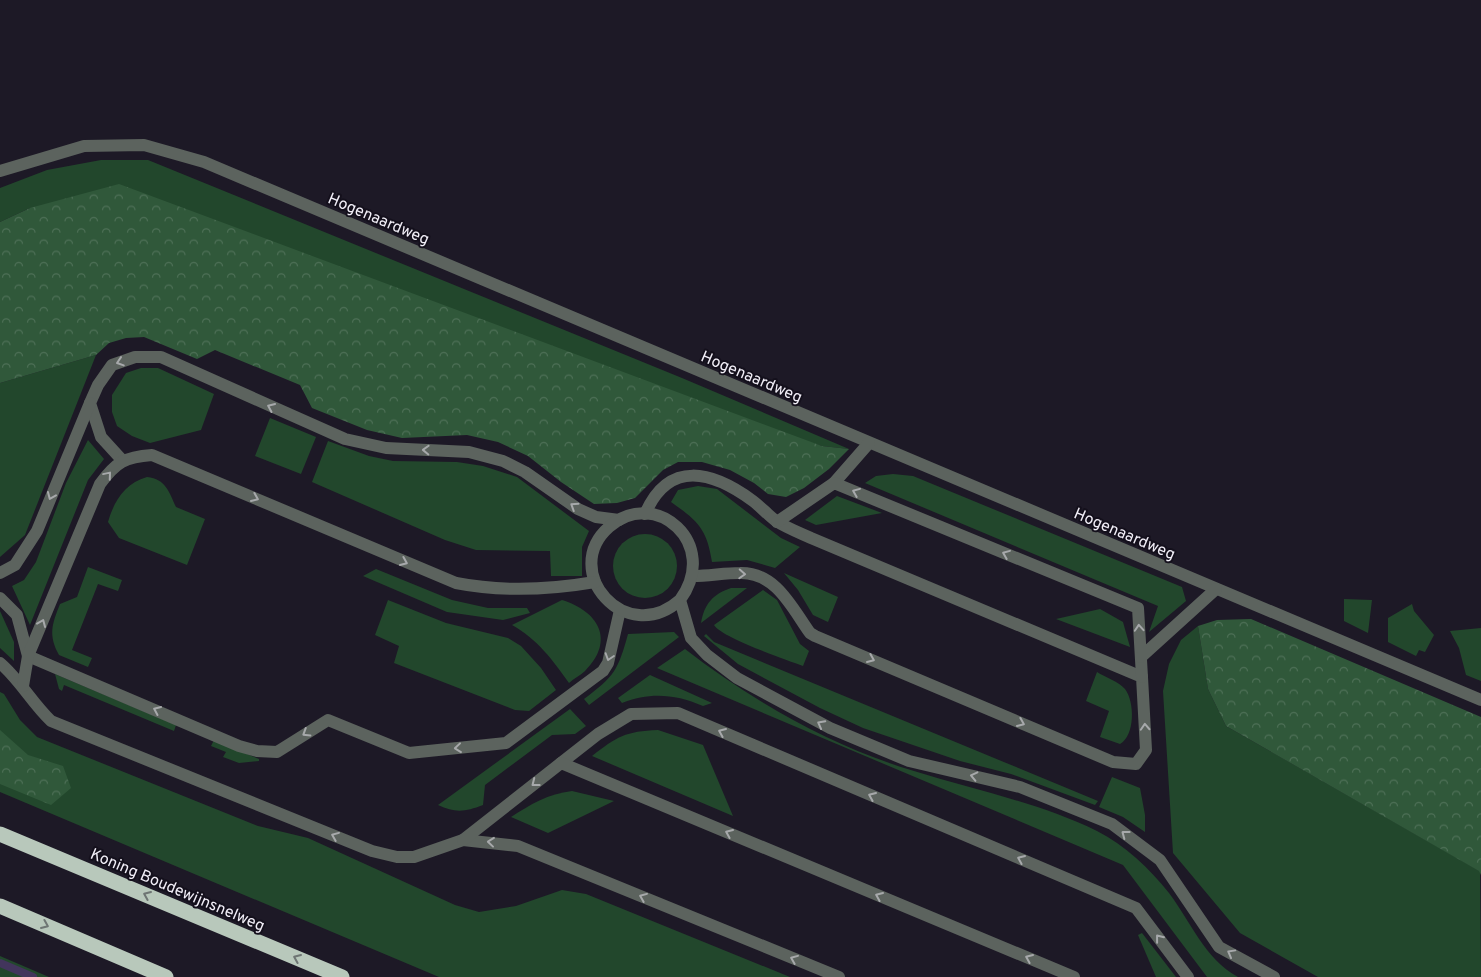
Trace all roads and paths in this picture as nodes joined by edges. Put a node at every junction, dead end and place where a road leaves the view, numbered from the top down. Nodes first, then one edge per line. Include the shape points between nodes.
1 (0, 171) edge
2 (90, 403) junction
3 (868, 443) junction
4 (122, 460) junction
5 (834, 483) junction
6 (645, 514) junction
7 (619, 520) junction
8 (777, 522) junction
9 (0, 573) edge
10 (693, 576) junction
11 (595, 582) junction
12 (1216, 589) junction
13 (0, 598) edge
14 (680, 600) junction
15 (620, 610) junction
16 (28, 656) junction
17 (1141, 657) junction
18 (0, 663) edge
19 (1142, 677) junction
20 (23, 686) junction
21 (1481, 700) edge
22 (561, 763) junction
23 (0, 834) edge
24 (462, 840) junction
25 (0, 906) edge
26 (166, 977) edge
27 (342, 977) edge
28 (839, 977) edge
29 (1074, 977) edge
30 (1188, 977) edge
31 (1274, 977) edge

1 - 3 street, Hogenaardweg via 84,146 144,145 204,162
2 - 4 street via 101,437
7 -> 2 street via 596,517 578,509 525,472 503,461 469,452 386,448 345,440 160,357 135,357 112,365
2 -> 9 street via 37,531 15,565
3 - 5 street
3 - 12 street, Hogenaardweg
4 -> 11 street via 152,455 456,583 490,590 527,590
16 -> 4 street via 100,484
5 - 8 street
17 -> 5 street via 1138,608
6 - 7 street
6 - 8 street via 651,501 668,481 698,476 734,489 754,501
6 - 10 street via 670,521 680,529 692,551
7 - 11 street via 601,536 595,547 592,570
8 - 19 street
10 - 14 street
10 -> 19 street via 742,573 767,579 776,586 810,633 1114,762 1136,764 1146,750
11 - 15 street via 605,598
12 - 17 street
12 - 21 street, Hogenaardweg
13 - 16 street via 16,615
14 - 15 street via 652,615
31 -> 14 street via 1220,946 1160,860 1112,824 1020,787 909,761 830,728 737,678 707,655 691,638
15 -> 16 street via 603,671 506,743 409,753 328,720 276,752 257,751
16 - 20 street
17 - 19 street
18 - 20 street
24 -> 20 street via 414,857 372,851 51,721
22 -> 24 street
29 -> 22 street
30 -> 22 street via 1136,908 678,713 631,714 598,734
27 -> 23 highway, Koning Boudewijnsnelweg
28 -> 24 street via 518,846
25 -> 26 highway

